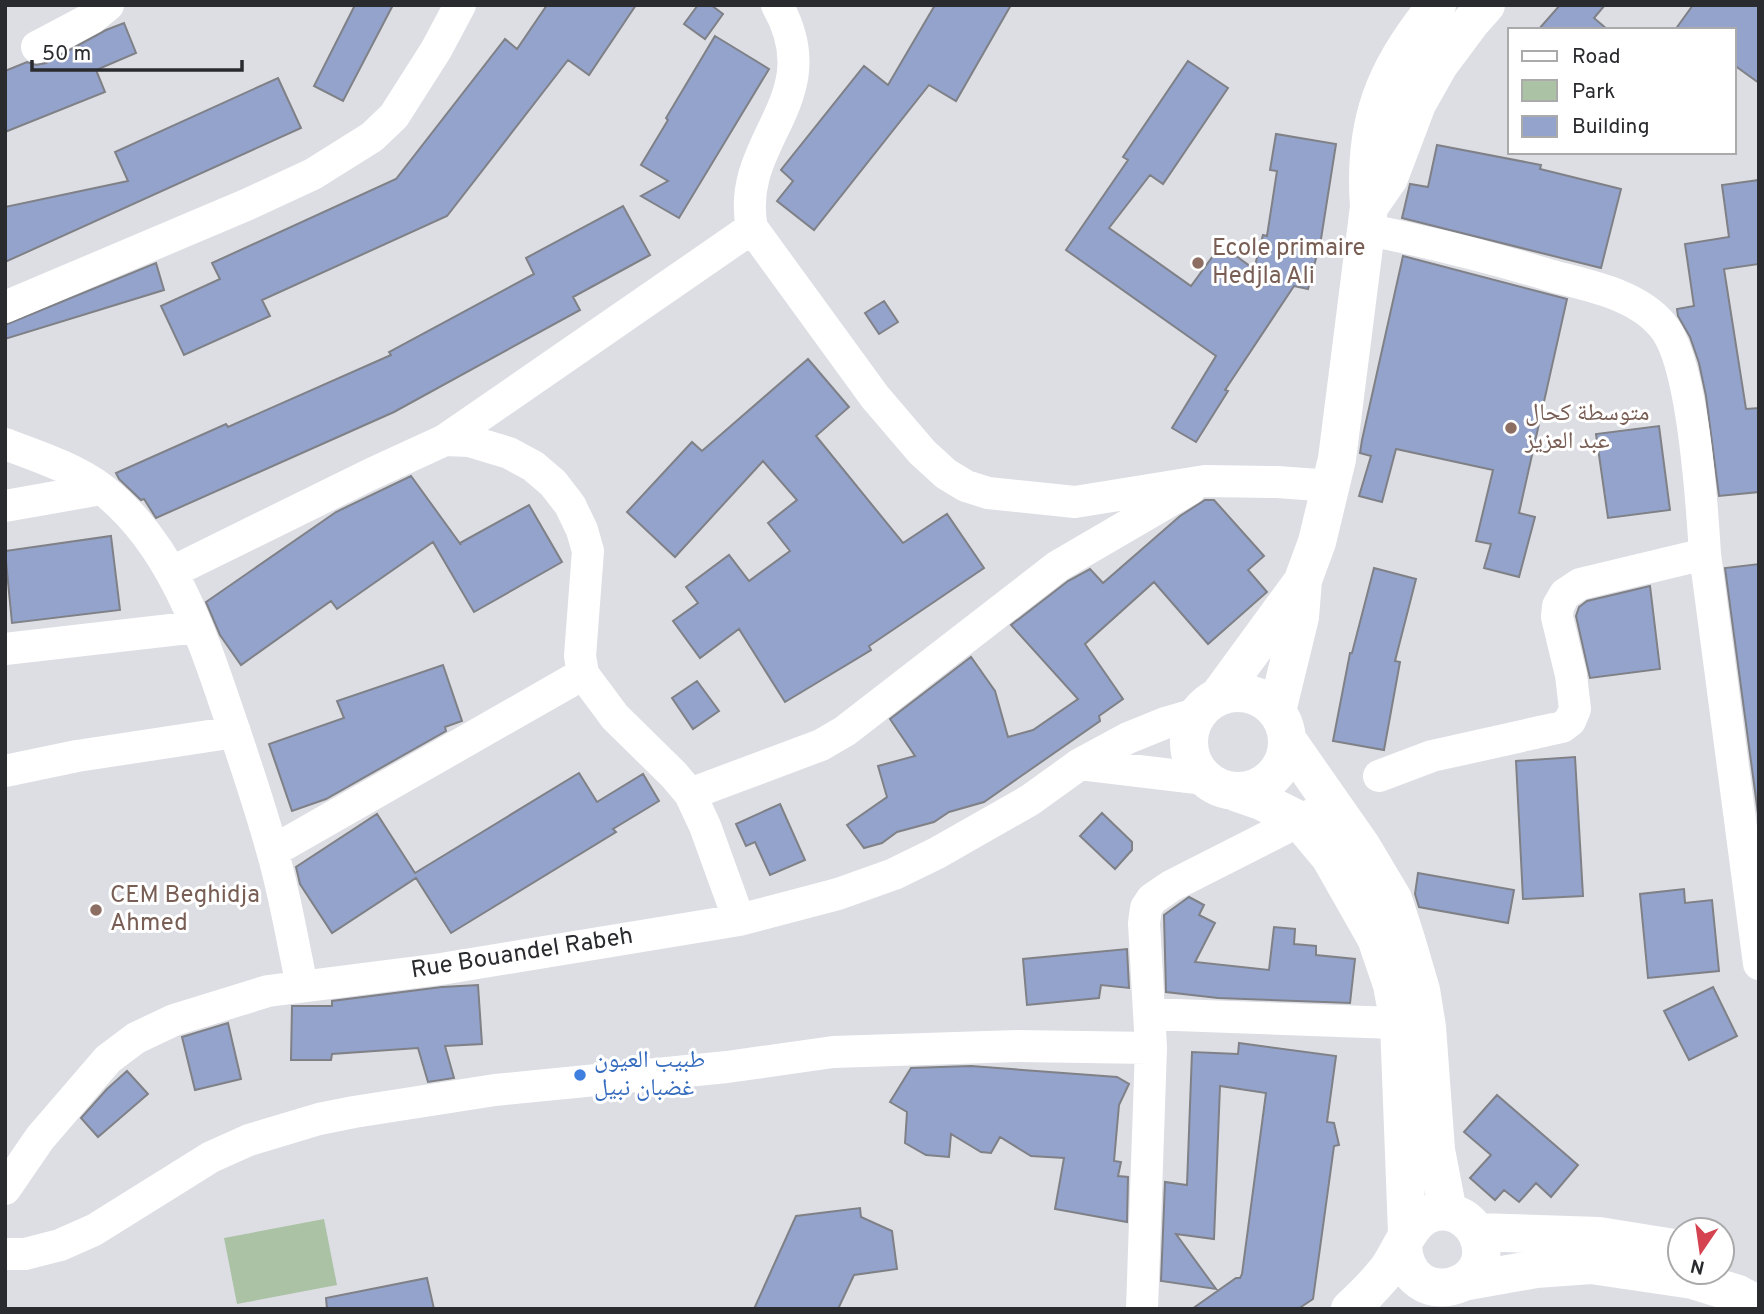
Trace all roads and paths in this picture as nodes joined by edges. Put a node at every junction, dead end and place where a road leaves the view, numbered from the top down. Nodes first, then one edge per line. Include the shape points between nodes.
1 (108, 5) edge
2 (460, 5) edge
3 (777, 5) edge
4 (1437, 5) edge
5 (1486, 5) edge
6 (37, 47) dead end
7 (1367, 218) junction
8 (752, 228) junction
9 (5, 307) edge
10 (445, 440) junction
11 (5, 444) edge
12 (1205, 481) junction
13 (1332, 486) junction
14 (101, 489) junction
15 (5, 506) edge
16 (1705, 554) junction
17 (172, 572) junction
18 (1303, 580) junction
19 (197, 627) junction
20 (5, 649) edge
21 (583, 674) junction
22 (1208, 705) junction
23 (1283, 726) junction
24 (235, 732) junction
25 (1080, 764) junction
26 (5, 771) edge
27 (1380, 776) dead end
28 (1220, 786) junction
29 (690, 794) junction
30 (1316, 812) junction
31 (1751, 846) edge
32 (273, 851) junction
33 (739, 919) junction
34 (1759, 964) edge
35 (302, 985) junction
36 (1149, 1014) junction
37 (1413, 1023) junction
38 (1151, 1048) junction
39 (5, 1189) edge
40 (1462, 1222) junction
41 (1405, 1240) junction
42 (1666, 1247) edge
43 (5, 1254) edge
44 (1736, 1267) edge
45 (1759, 1276) edge
46 (1441, 1293) edge
47 (1759, 1305) edge
48 (1142, 1309) edge
49 (1350, 1309) edge

1 - 6 street
2 - 9 street via 394,116 372,137 313,174 258,200
3 - 8 street via 793,44 795,64 792,86 752,176 748,199
4 - 7 street via 1411,36 1384,84 1369,142
5 - 7 street via 1438,65
7 - 13 street
7 - 16 street via 1616,294 1663,326 1684,377
8 - 10 street
8 - 12 street via 875,397 922,452 966,486 988,493 1075,502
10 - 17 street
10 - 21 street via 469,441 509,453 553,483 570,505 587,551 580,656
11 - 14 street
12 - 13 street
12 - 29 street via 1058,565 845,731 821,745
13 - 18 street
14 - 15 street
14 - 17 street via 131,517
16 - 27 street via 1580,584 1565,594 1557,617 1575,709 1562,727 1432,756
16 - 31 street
17 - 19 street
18 - 22 street
18 - 23 street
19 - 20 street
19 - 24 street
21 - 29 street via 615,717
21 - 32 street
22 - 23 street via 1233,693 1250,694 1265,700
22 - 25 street, Rue Bouandel Rabeh
22 - 28 street via 1189,735 1189,751 1195,766
23 - 28 street via 1286,758 1278,772 1251,791
23 - 30 street
24 - 26 street
24 - 32 street
25 - 28 street
25 - 33 street, Rue Bouandel Rabeh via 1030,800 894,874 838,894
28 - 30 street via 1261,801
29 - 33 street
30 - 36 street via 1152,899 1144,923
30 - 37 street via 1330,857 1376,938 1392,985
31 - 34 street
32 - 35 street
33 - 35 street, Rue Bouandel Rabeh via 441,969
35 - 39 street, Rue Bouandel Rabeh via 268,990 205,1010 136,1038 108,1059 75,1095
36 - 37 street
36 - 38 street
37 - 40 street via 1436,1150
37 - 41 street
38 - 43 street via 1017,1046 833,1052 495,1090 343,1114 276,1131 211,1157 94,1230 60,1245
38 - 48 street
40 - 41 street via 1425,1216
40 - 42 street
40 - 46 street via 1481,1244 1481,1258 1476,1270
41 - 46 street via 1409,1272
41 - 49 street via 1373,1287
44 - 45 street
46 - 47 street via 1536,1269 1591,1265 1693,1280

